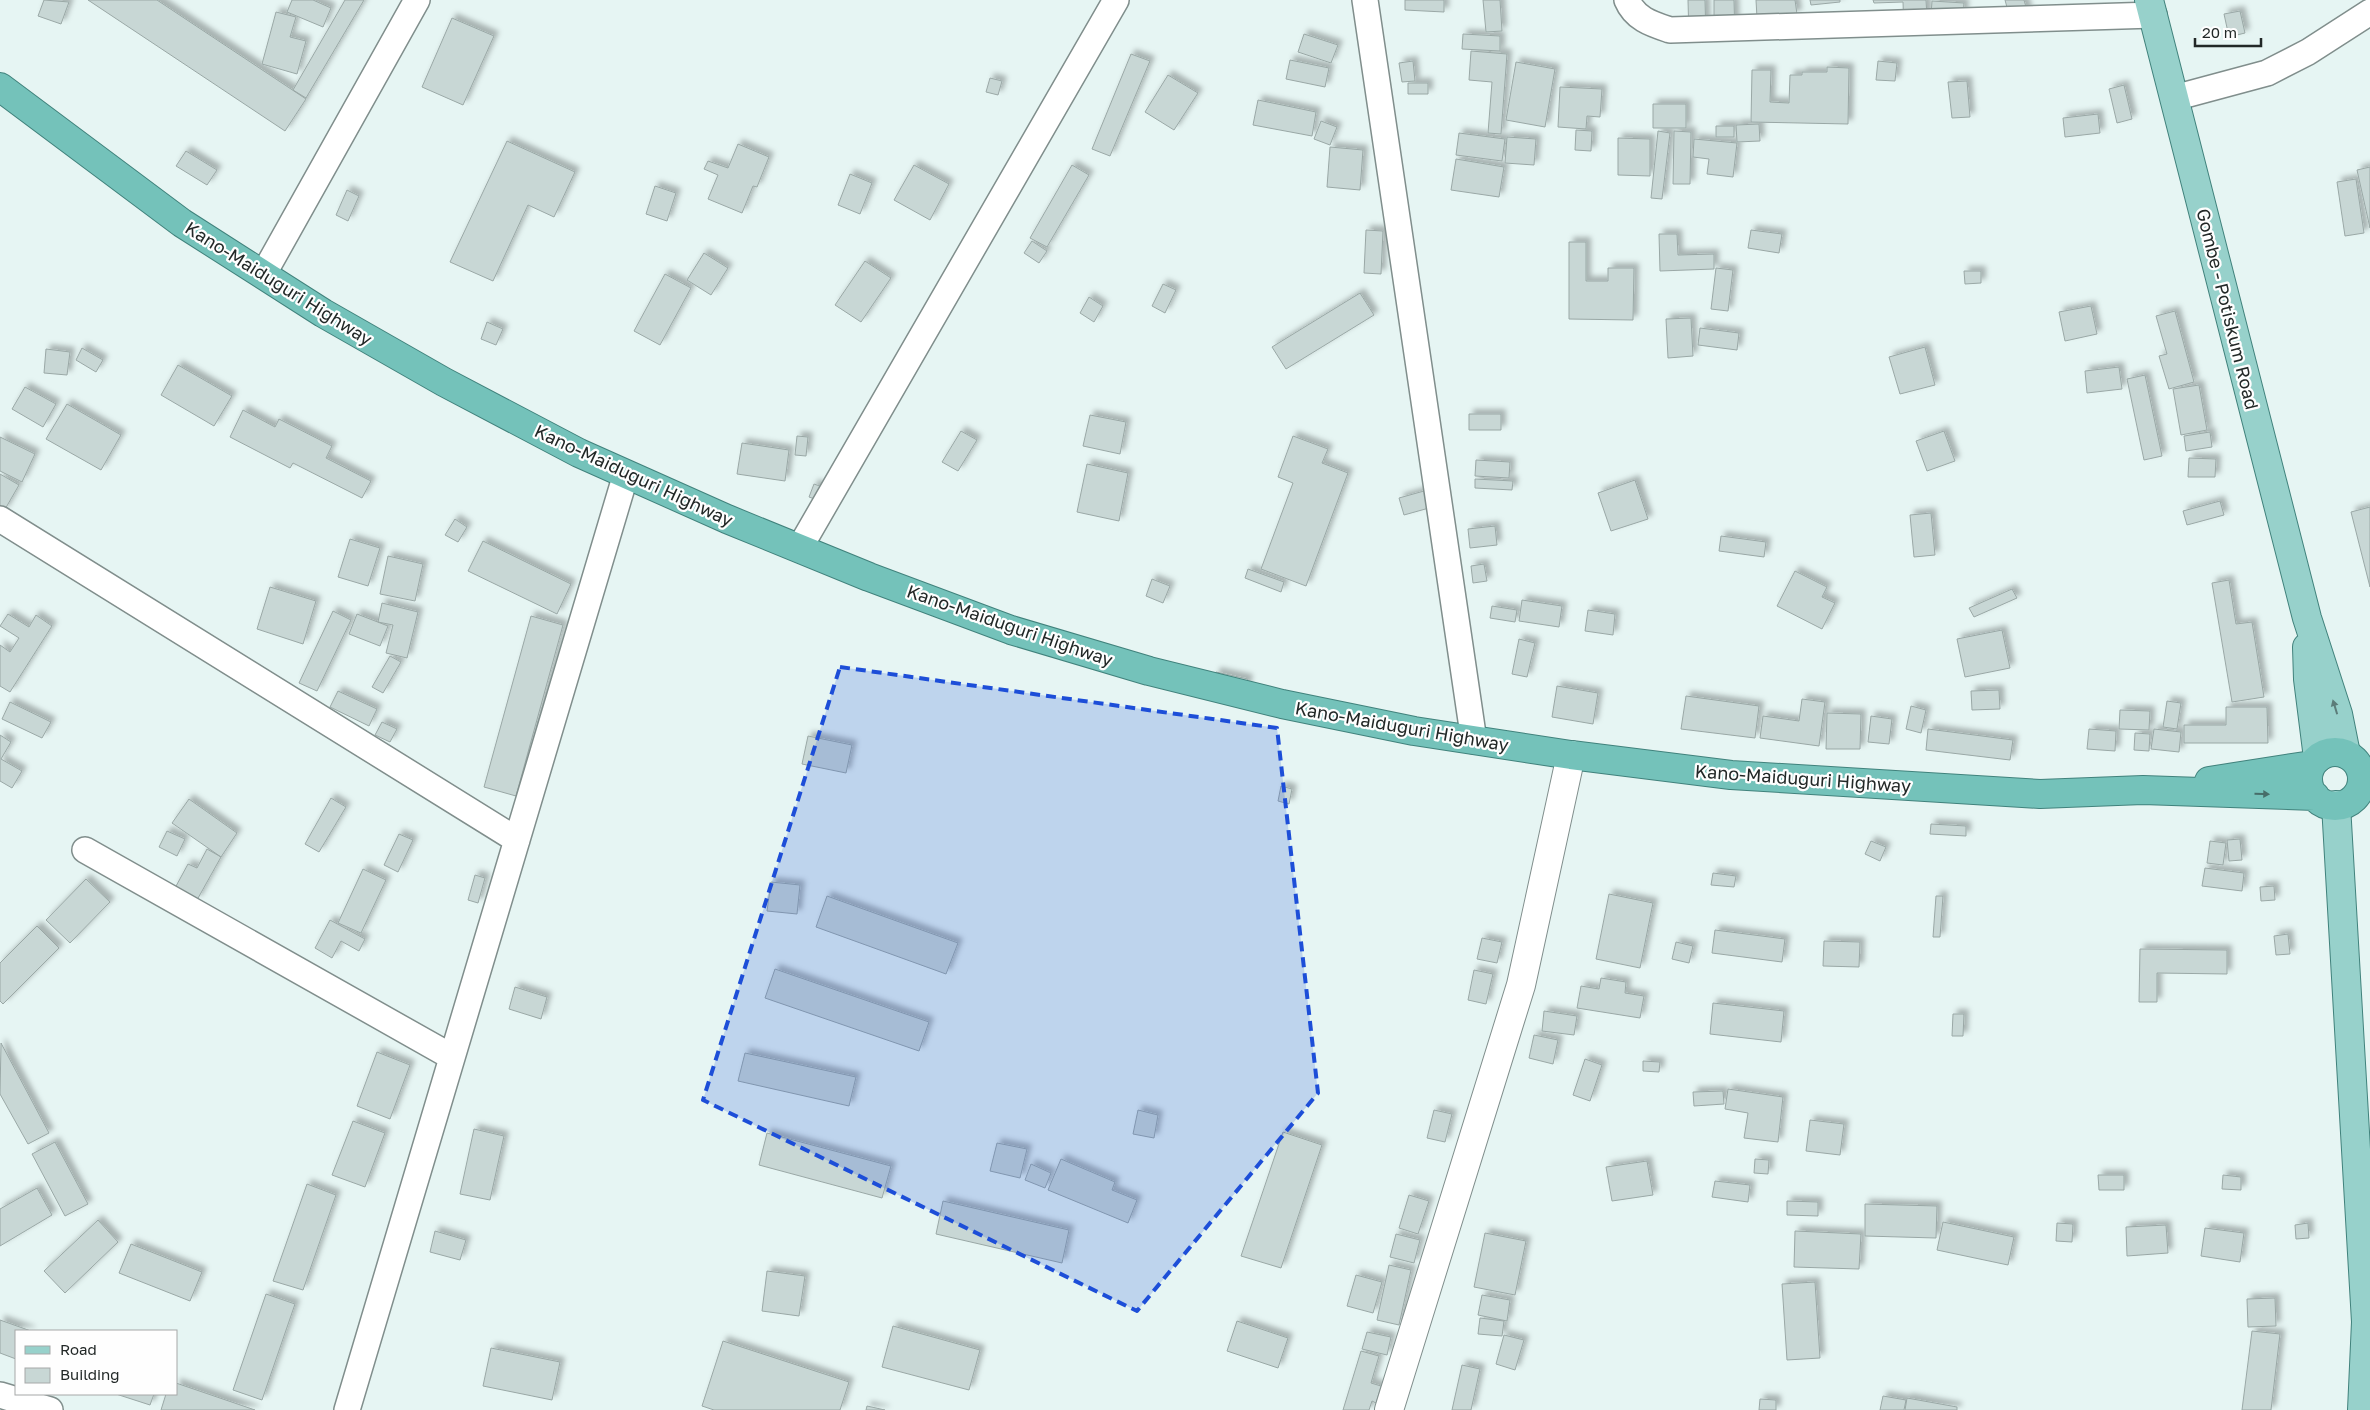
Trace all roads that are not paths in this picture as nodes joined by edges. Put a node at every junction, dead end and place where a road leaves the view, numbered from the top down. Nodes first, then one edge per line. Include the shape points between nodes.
1 (417, 0) edge
2 (1116, 0) edge
3 (1365, 0) edge
4 (1627, 0) edge
5 (2151, 7) edge
6 (2370, 12) edge
7 (0, 87) edge
8 (2174, 98) junction
9 (262, 275) junction
10 (626, 474) junction
11 (0, 519) edge
12 (799, 549) junction
13 (2307, 618) junction
14 (1474, 740) junction
15 (1571, 755) junction
16 (2357, 757) edge
17 (2315, 762) junction
18 (2143, 790) junction
19 (2345, 796) edge
20 (517, 840) junction
21 (85, 850) dead end
22 (452, 1057) junction
23 (0, 1395) edge
24 (50, 1410) edge
25 (347, 1410) edge
26 (1389, 1410) edge
27 (2362, 1410) edge

1 - 9 street
2 - 12 street
3 - 14 street
4 - 5 street via 1631,11 1670,30
5 - 8 main road, Gombe - Potiskum Road
6 - 8 street via 2308,52 2267,73
7 - 9 highway, Kano-Maiduguri Highway via 182,223
8 - 13 main road, Gombe - Potiskum Road
9 - 10 highway, Kano-Maiduguri Highway via 323,314 444,382
10 - 12 highway, Kano-Maiduguri Highway
10 - 20 street
11 - 20 street
12 - 14 highway, Kano-Maiduguri Highway via 1011,630 1149,671 1282,704
16 -> 13 main road, Gombe - Potiskum Road via 2338,714
13 - 17 main road, Gombe - Potiskum Road
14 - 15 highway, Kano-Maiduguri Highway
15 - 18 highway, Kano-Maiduguri Highway via 1731,775 1890,785 2040,794
15 - 26 street via 1521,985
16 - 17 highway, Kano-Maiduguri Highway via 2328,753
16 - 19 highway via 2362,776
17 - 18 highway, Kano-Maiduguri Highway
17 - 19 highway via 2308,783
18 -> 19 highway, Kano-Maiduguri Highway
19 - 27 main road via 2366,1322
20 - 22 street
21 - 22 street
22 - 25 street
23 - 24 street

